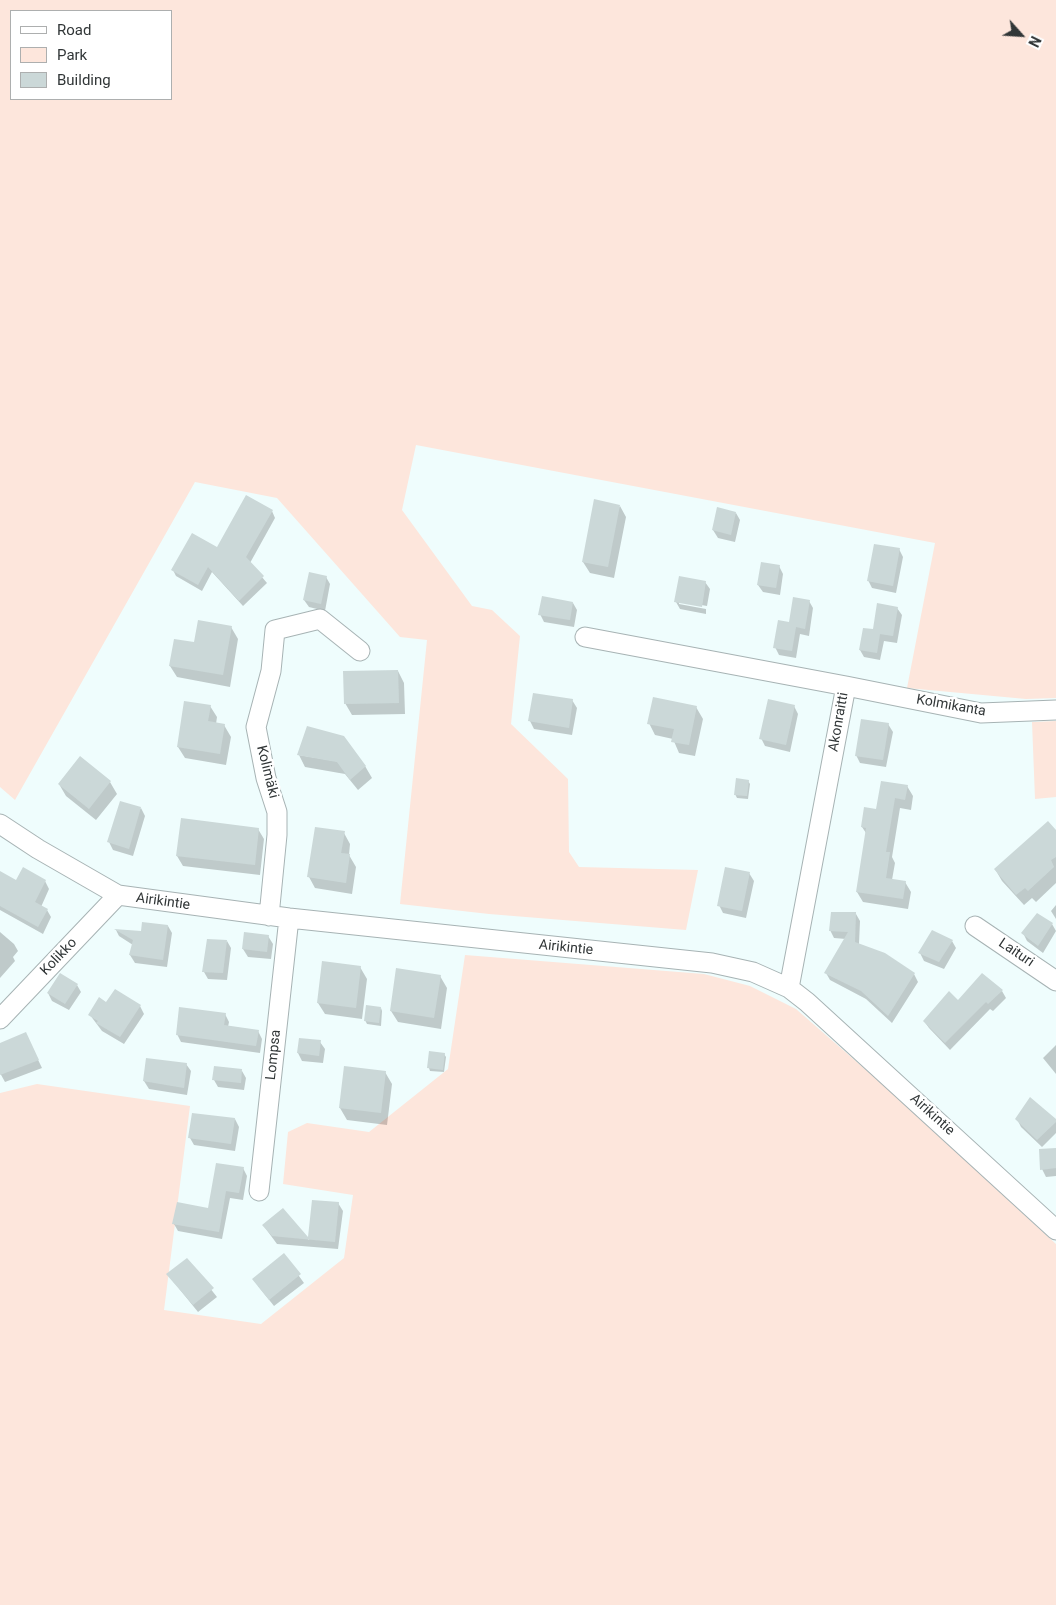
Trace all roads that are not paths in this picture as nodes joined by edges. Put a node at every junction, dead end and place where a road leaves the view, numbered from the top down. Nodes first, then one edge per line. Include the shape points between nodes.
1 (585, 637) dead end
2 (360, 651) dead end
3 (846, 686) junction
4 (1056, 710) edge
5 (0, 824) edge
6 (118, 896) junction
7 (269, 916) junction
8 (289, 918) junction
9 (975, 926) dead end
10 (1056, 981) edge
11 (789, 988) junction
12 (0, 1019) edge
13 (259, 1191) dead end
14 (1053, 1223) edge

1 - 3 street, Akonraitti
2 - 7 street, Kolimäki via 320,619 275,630 271,670 256,728 277,812
3 - 4 street, Kolmikanta via 981,713
3 - 11 street, Akonraitti
5 - 6 street, Airikintie
6 - 7 street, Airikintie
6 - 12 street, Kolikko
7 - 8 street, Airikintie
8 - 11 street, Airikintie via 712,963 753,972
8 - 13 street, Lompsa
9 - 10 street, Laituri
11 - 14 street, Airikintie

